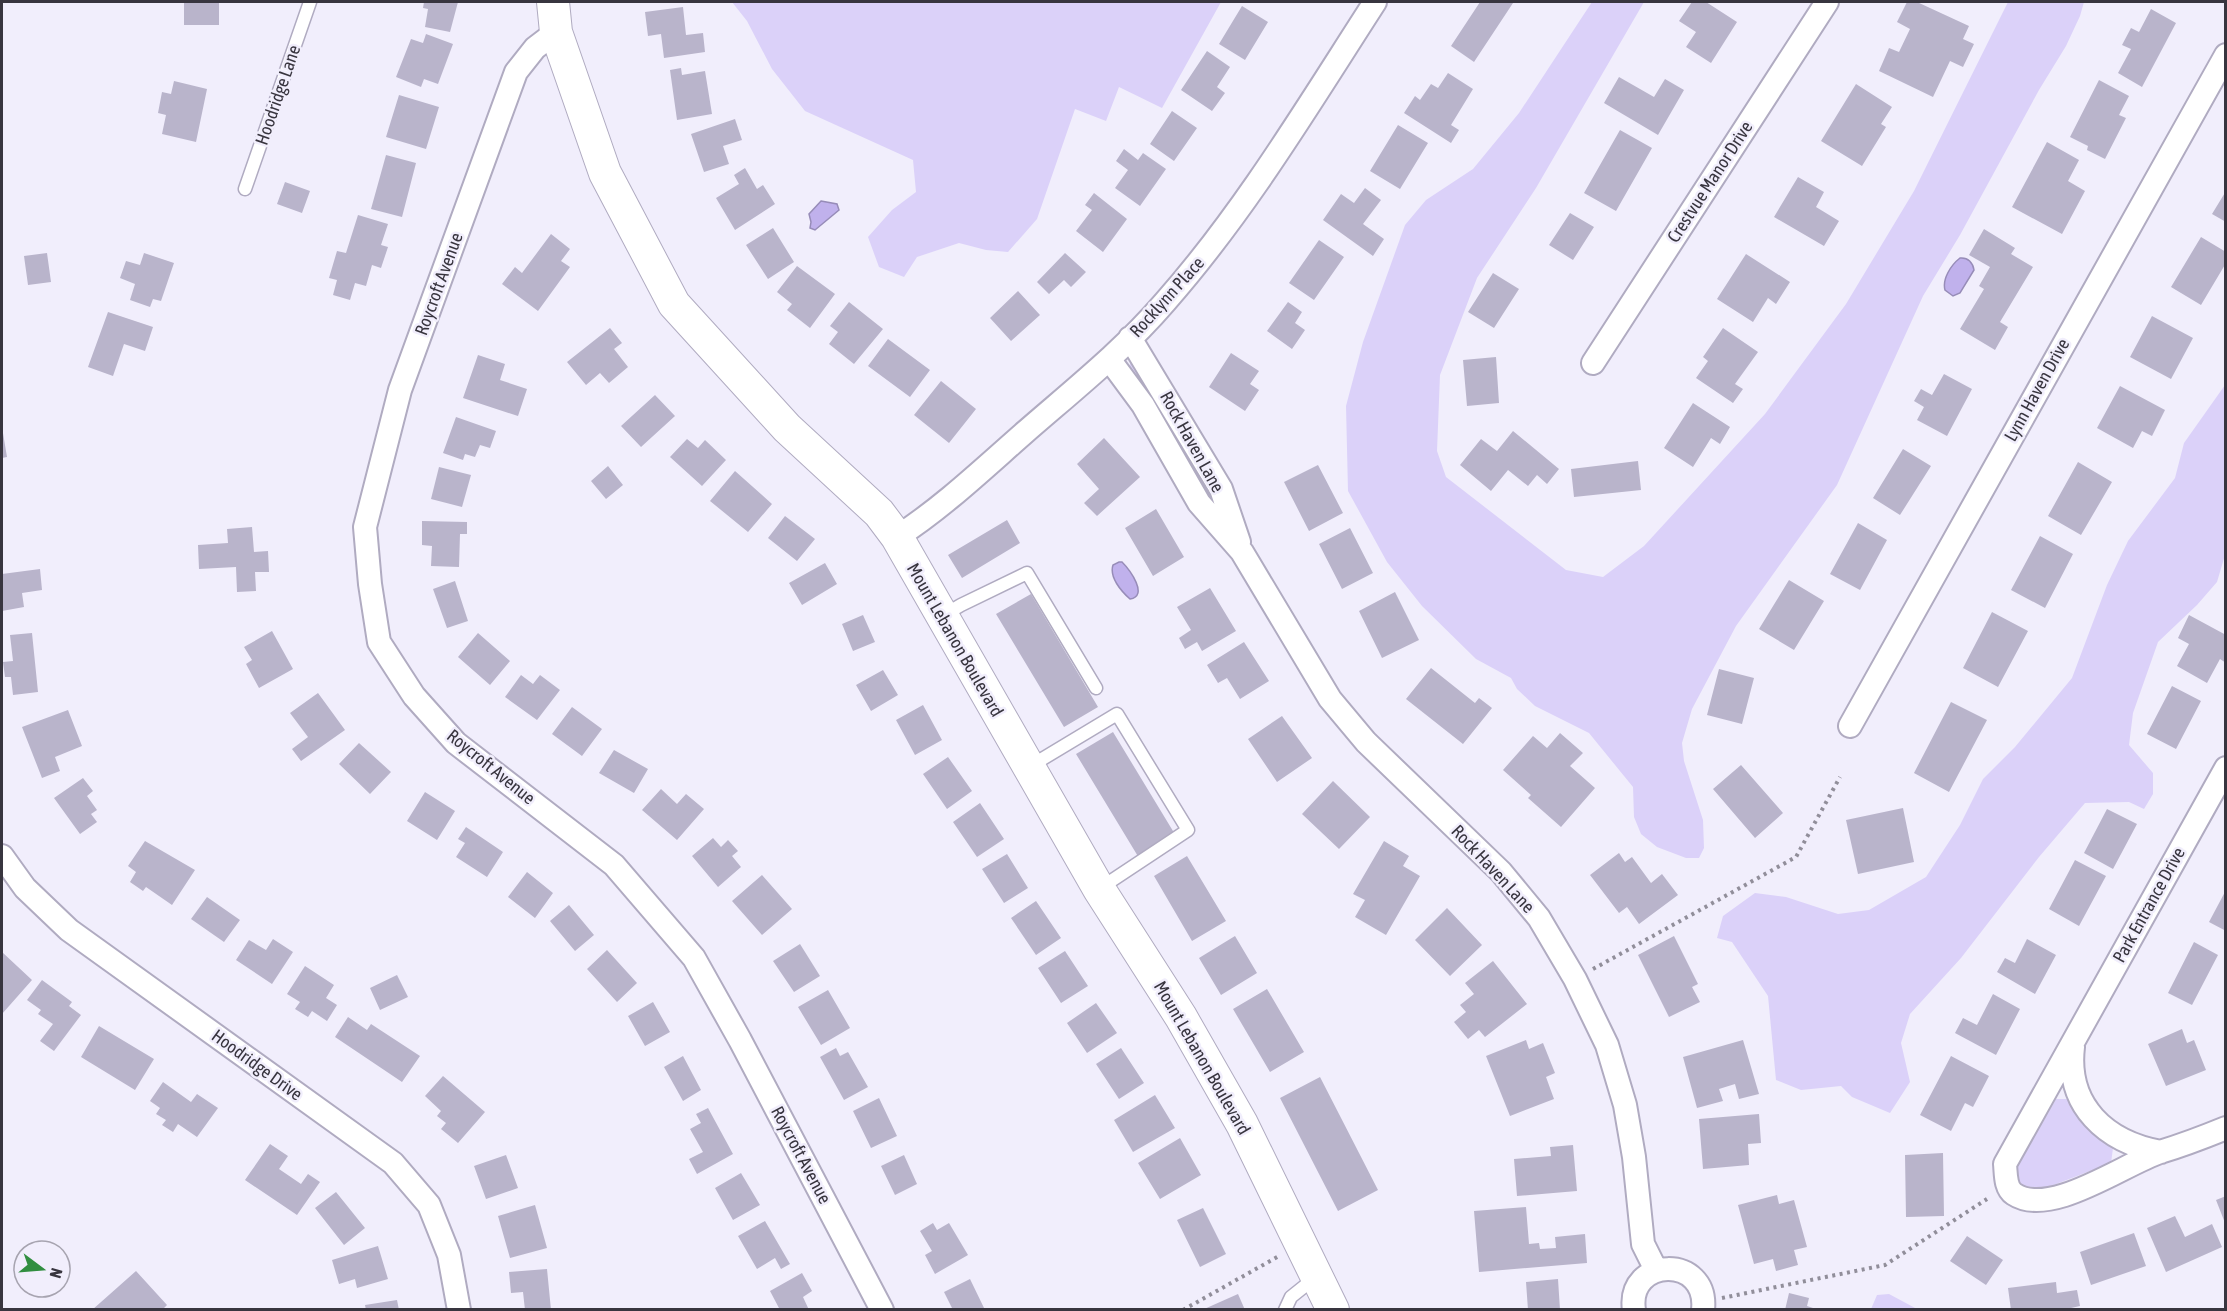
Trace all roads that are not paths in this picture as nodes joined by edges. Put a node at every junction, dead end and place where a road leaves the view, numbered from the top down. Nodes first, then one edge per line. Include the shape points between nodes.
1 (310, 2) edge
2 (553, 2) edge
3 (1375, 2) edge
4 (1827, 2) edge
5 (556, 32) junction
6 (2226, 55) edge
7 (245, 189) dead end
8 (1130, 338) junction
9 (1109, 359) junction
10 (1593, 363) dead end
11 (1197, 448) junction
12 (1175, 460) junction
13 (897, 537) junction
14 (1242, 552) junction
15 (941, 617) junction
16 (1096, 688) dead end
17 (1850, 726) dead end
18 (1028, 767) junction
19 (2226, 768) edge
20 (2, 856) edge
21 (1099, 889) junction
22 (2073, 1042) junction
23 (2226, 1128) edge
24 (2161, 1152) junction
25 (1656, 1270) junction
26 (1317, 1276) junction
27 (1712, 1304) edge
28 (459, 1310) edge
29 (882, 1310) edge
30 (1285, 1310) edge
31 (1333, 1310) edge
32 (1634, 1310) edge

1 - 7 lane, Hoodridge Lane
2 - 5 street, Mount Lebanon Boulevard
3 - 8 street, Rocklynn Place via 1244,203 1171,296
4 - 10 street, Crestvue Manor Drive
5 - 13 street, Mount Lebanon Boulevard via 604,173 675,304 786,428 879,513
5 - 29 street, Roycroft Avenue via 516,72 400,390 365,527 379,642 414,696 456,743 614,865 694,958
6 - 17 street, Lynn Haven Drive
8 - 9 street, Rocklynn Place
8 - 11 street, Rock Haven Lane
9 - 12 street, Rock Haven Lane via 1143,405
9 - 13 street, Rocklynn Place via 930,515
11 - 12 street
11 - 14 street, Rock Haven Lane via 1221,489
12 - 14 street, Rock Haven Lane via 1199,503
13 - 15 street, Mount Lebanon Boulevard
14 - 25 street, Rock Haven Lane via 1330,699 1366,742 1501,872 1539,918 1575,979 1607,1046 1625,1105 1643,1244
15 - 16 lane via 1027,573
15 - 18 street, Mount Lebanon Boulevard
18 - 21 street, Mount Lebanon Boulevard
18 - 21 lane via 1117,714 1188,830
19 - 22 street, Park Entrance Drive
20 - 28 street, Hoodridge Drive via 25,888 69,930 393,1163 429,1205 449,1254
21 - 26 street, Mount Lebanon Boulevard via 1181,1017 1242,1124
22 - 24 street, Park Entrance Drive via 2070,1068 2078,1094 2091,1115 2126,1143
22 - 24 street, Park Entrance Drive via 2004,1164 2012,1193 2038,1200 2062,1196
23 - 24 street
25 - 27 street via 1678,1269 1688,1274
25 - 32 street via 1639,1284
26 - 30 lane via 1291,1297
26 - 31 street, Mount Lebanon Boulevard

